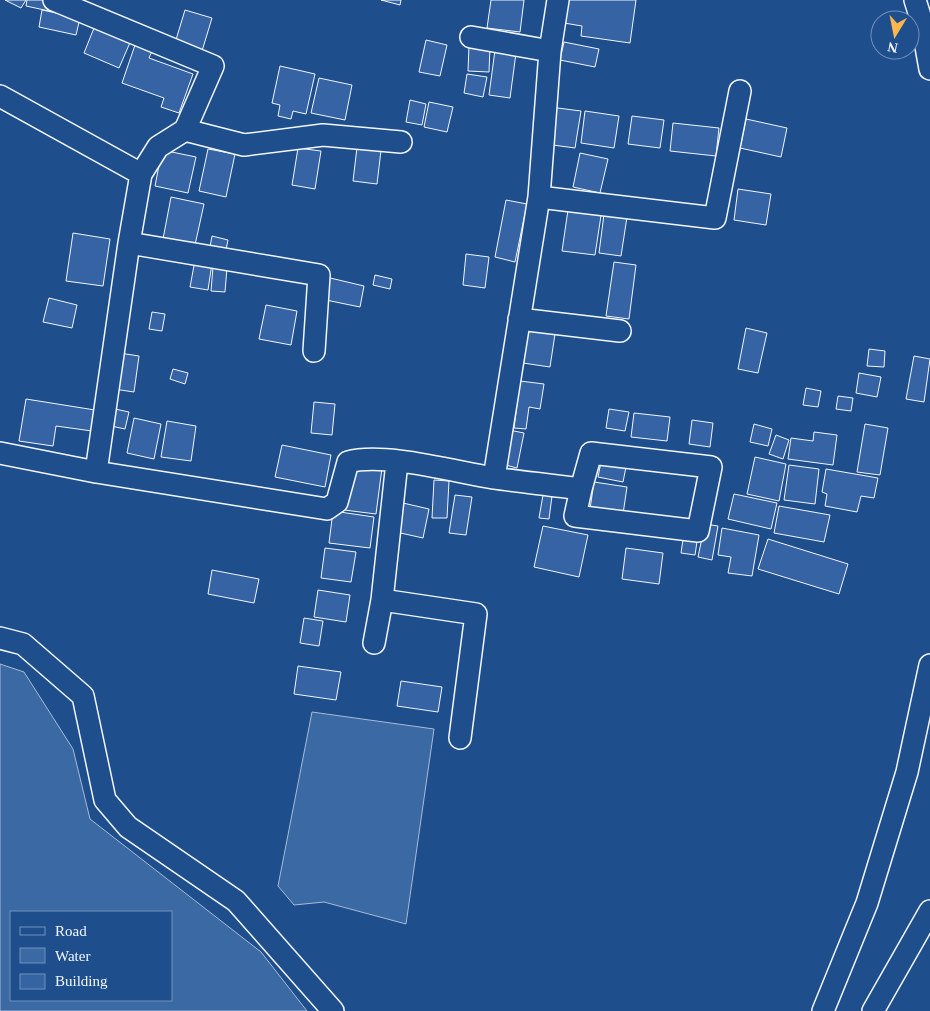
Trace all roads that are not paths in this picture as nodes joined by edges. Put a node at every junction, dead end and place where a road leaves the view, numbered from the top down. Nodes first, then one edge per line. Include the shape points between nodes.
1 (54, 0) edge
2 (558, 0) edge
3 (915, 0) edge
4 (471, 37) dead end
5 (550, 51) junction
6 (930, 69) edge
7 (740, 92) dead end
8 (0, 96) edge
9 (185, 130) junction
10 (401, 142) dead end
11 (141, 174) junction
12 (540, 197) junction
13 (128, 243) junction
14 (519, 319) junction
15 (620, 331) dead end
16 (314, 351) dead end
17 (0, 453) edge
18 (397, 462) junction
19 (96, 472) junction
20 (494, 478) junction
21 (581, 490) junction
22 (382, 600) junction
23 (0, 638) edge
24 (374, 643) dead end
25 (930, 665) edge
26 (460, 738) dead end
27 (930, 911) edge
28 (333, 1011) edge
29 (823, 1011) edge
30 (873, 1011) edge

1 - 9 street via 213,66
2 - 5 street
3 - 6 street
4 - 5 street
5 - 12 street
7 - 12 street via 715,218
8 - 11 street
9 - 10 street via 244,144 328,135
9 - 11 street via 158,147
11 - 13 street
12 - 14 street
13 - 16 street via 319,275
13 - 19 street
14 - 15 street
14 - 20 street
17 - 19 street
18 - 19 street via 358,459 348,462 337,502 327,509
18 - 20 street
18 - 22 street
20 - 21 street
21 - 21 street via 591,453 711,467 698,531 575,516
22 - 24 street
22 - 26 street via 476,614
23 - 28 street via 23,644 82,696 105,800 128,827 236,901
25 - 29 street via 907,772 867,903
27 - 30 street

